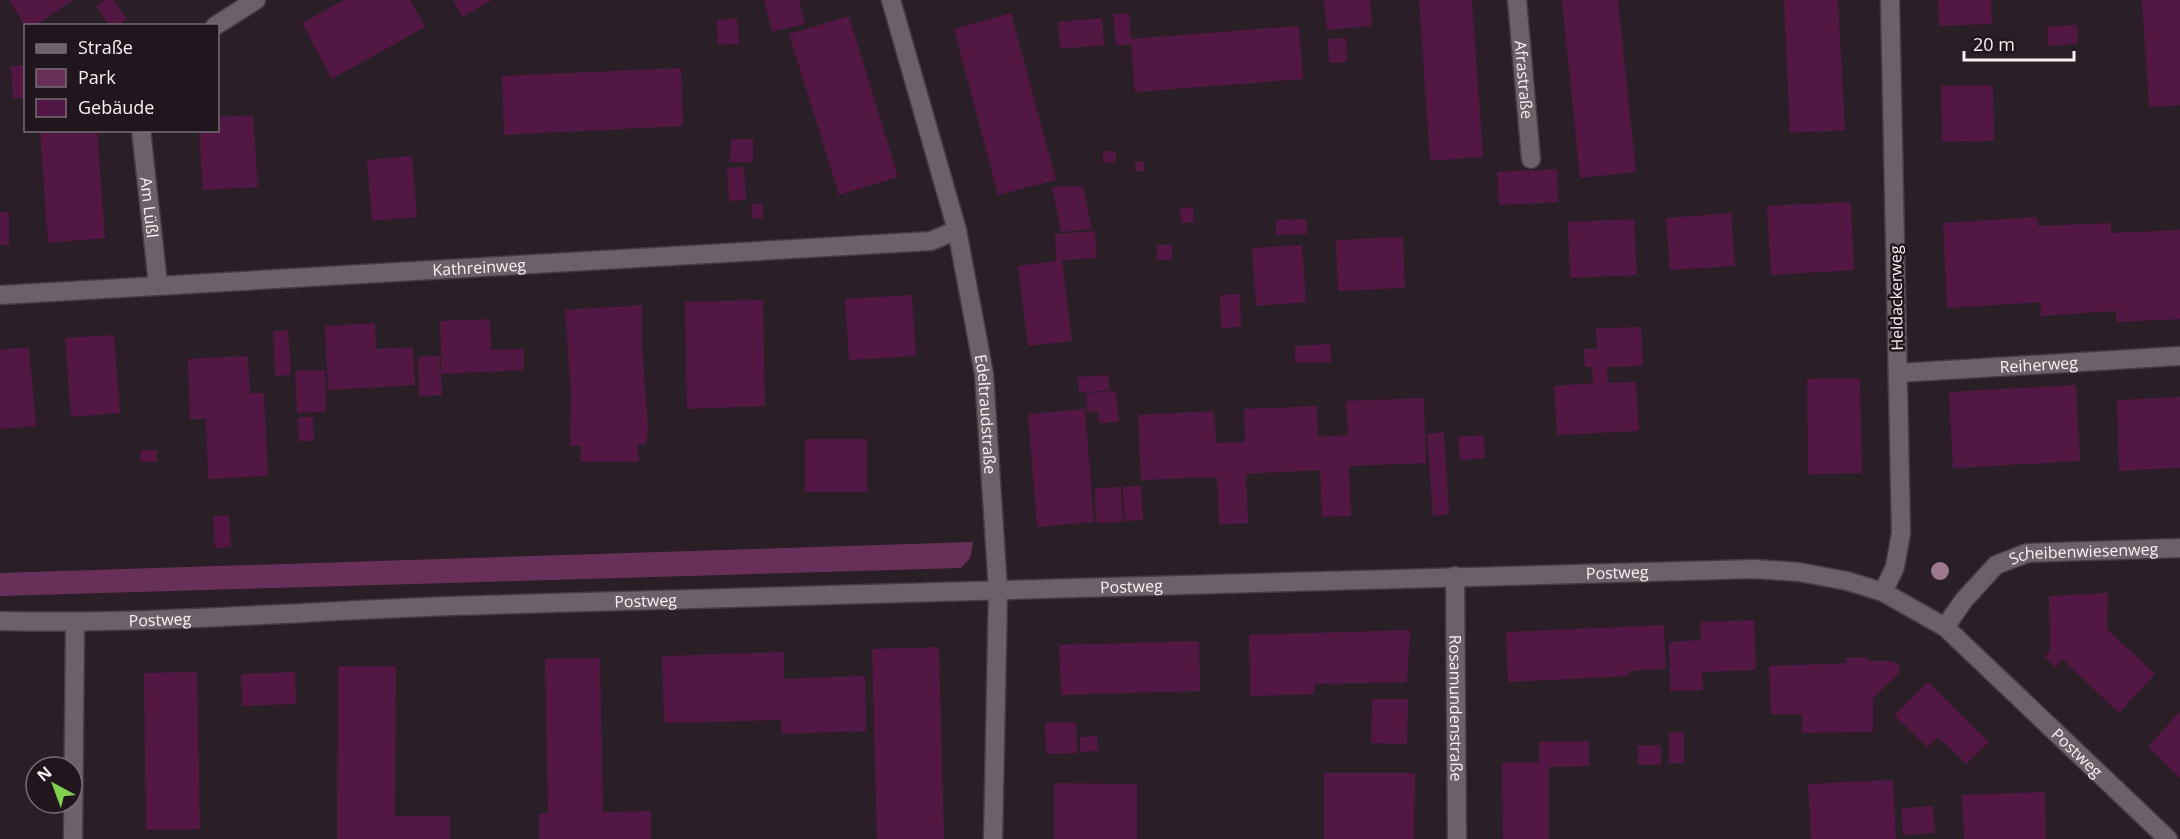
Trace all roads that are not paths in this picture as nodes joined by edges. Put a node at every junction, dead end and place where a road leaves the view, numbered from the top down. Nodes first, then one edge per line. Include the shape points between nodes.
1 (256, 0) edge
2 (891, 0) edge
3 (1517, 0) edge
4 (1890, 0) edge
5 (218, 24) edge
6 (141, 132) edge
7 (1531, 159) dead end
8 (957, 230) junction
9 (158, 284) junction
10 (0, 295) edge
11 (2180, 356) edge
12 (1898, 372) junction
13 (2180, 548) edge
14 (1455, 576) junction
15 (999, 590) junction
16 (1883, 592) junction
17 (0, 621) edge
18 (75, 623) junction
19 (1946, 627) junction
20 (73, 839) edge
21 (993, 839) edge
22 (1457, 839) edge
23 (2168, 839) edge

1 - 5 street
2 - 8 street, Edeltraudstraße
3 - 7 street, Afrastraße
4 - 12 street, Heldackerweg
6 - 9 street, Am Lüßl
8 - 9 street, Kathreinweg via 931,241
8 - 15 street, Edeltraudstraße via 984,374
9 - 10 street, Kathreinweg
11 - 12 street, Reiherweg
12 - 16 street, Heldackerweg via 1901,533 1894,567
13 - 19 street, Scheibenwiesenweg via 2028,553 1996,565
14 - 15 street, Postweg
14 - 16 street, Postweg via 1754,569 1799,572
14 - 22 street, Rosamundenstraße
15 - 18 street, Postweg via 408,606
15 - 21 street, Edeltraudstraße
16 - 19 street, Postweg
17 - 18 street, Postweg
18 - 20 street
19 - 23 street, Postweg

